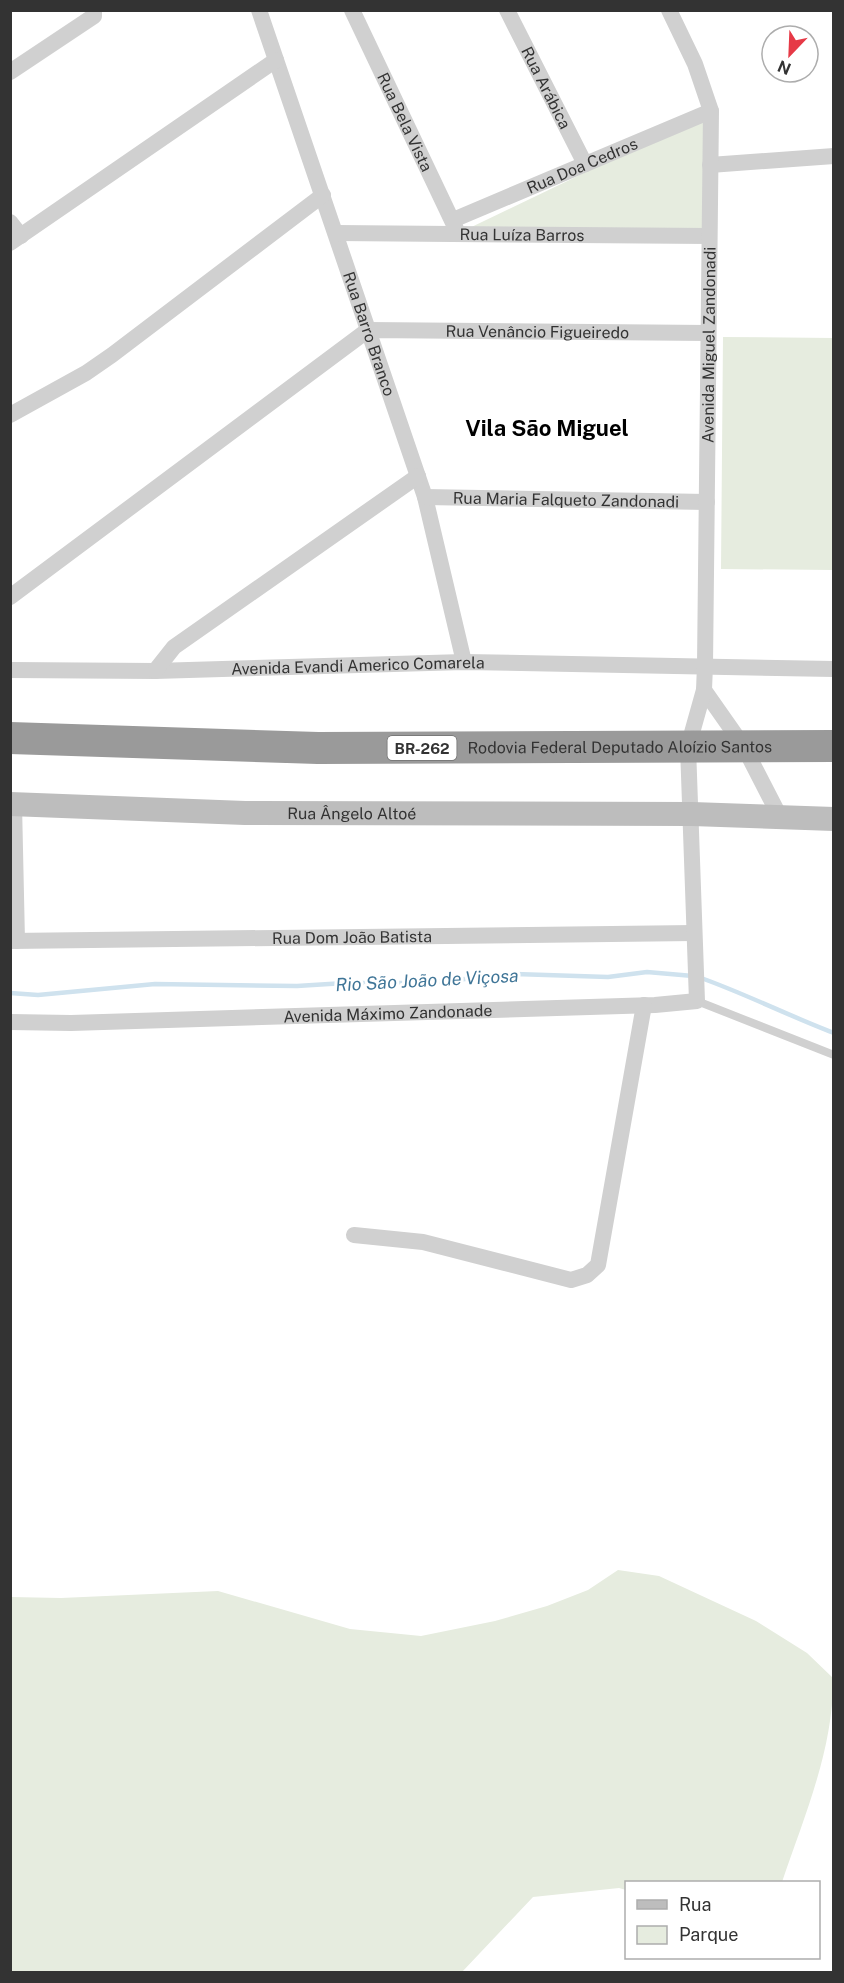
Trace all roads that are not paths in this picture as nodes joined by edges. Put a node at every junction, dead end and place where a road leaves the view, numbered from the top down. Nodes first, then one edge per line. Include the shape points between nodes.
1 (94, 10) edge
2 (259, 10) edge
3 (352, 10) edge
4 (507, 10) edge
5 (669, 10) edge
6 (276, 60) junction
7 (10, 72) edge
8 (711, 111) junction
9 (834, 156) edge
10 (585, 164) junction
11 (710, 165) junction
12 (322, 195) junction
13 (10, 222) edge
14 (456, 228) junction
15 (336, 233) junction
16 (709, 236) junction
17 (16, 239) edge
18 (368, 330) junction
19 (708, 333) junction
20 (10, 415) edge
21 (418, 477) junction
22 (425, 496) junction
23 (707, 502) junction
24 (10, 597) edge
25 (464, 662) junction
26 (705, 665) junction
27 (834, 669) edge
28 (10, 670) edge
29 (155, 671) junction
30 (704, 690) junction
31 (10, 738) edge
32 (834, 746) edge
33 (688, 747) junction
34 (744, 747) junction
35 (12, 804) edge
36 (692, 814) junction
37 (780, 816) junction
38 (834, 819) edge
39 (695, 939) junction
40 (14, 941) edge
41 (697, 998) junction
42 (644, 1005) junction
43 (10, 1022) edge
44 (834, 1055) edge
45 (354, 1235) dead end

1 - 7 street via 94,16
2 - 6 street, Rua Barro Branco
3 - 14 street, Rua Bela Vista
4 - 10 street, Rua Arábica
5 - 8 street, Avenida Miguel Zandonadi via 695,64
6 - 12 street, Rua Barro Branco
6 - 17 street
8 - 10 street, Rua Doa Cedros
8 - 11 street, Avenida Miguel Zandonadi
9 - 11 street
10 - 14 street, Rua Doa Cedros
11 - 16 street, Avenida Miguel Zandonadi
12 - 15 street, Rua Barro Branco
12 - 20 street via 112,355
13 - 17 street
14 - 15 street, Rua Luíza Barros
14 - 16 street, Rua Luíza Barros
15 - 18 street, Rua Barro Branco
16 - 19 street, Avenida Miguel Zandonadi
18 - 19 street, Rua Venâncio Figueiredo
18 - 21 street, Rua Barro Branco
18 - 24 street
19 - 23 street, Avenida Miguel Zandonadi
21 - 22 street, Rua Barro Branco
21 - 29 street via 174,647
22 - 23 street, Rua Maria Falqueto Zandonadi
22 - 25 street, Rua Barro Branco
23 - 26 street, Avenida Miguel Zandonadi
25 - 26 street, Avenida Evandi Americo Comarela
25 - 29 street, Avenida Evandi Americo Comarela
26 - 27 street, Avenida Evandi Americo Comarela
26 - 30 street, Avenida Miguel Zandonadi
28 - 29 street, Avenida Evandi Americo Comarela
30 - 33 street, Avenida Miguel Zandonadi
30 - 34 street
31 - 33 highway, Rodovia Federal Deputado Aloízio Santos / BR-262 via 318,748
32 - 34 highway, Rodovia Federal Deputado Aloízio Santos / BR-262
33 - 34 highway, Rodovia Federal Deputado Aloízio Santos / BR-262
33 - 36 street, Avenida Miguel Zandonadi
34 - 37 street
35 - 36 street, Rua Ângelo Altoé via 245,813
35 - 40 street
36 - 37 street, Rua Ângelo Altoé
36 - 39 street, Avenida Miguel Zandonadi
37 - 38 street, Rua Ângelo Altoé
39 - 40 street, Rua Dom João Batista
39 - 41 street
41 - 42 street, Avenida Máximo Zandonade
41 - 44 lane
42 - 43 street, Avenida Máximo Zandonade
42 - 45 street via 598,1265 587,1275 571,1280 423,1242

